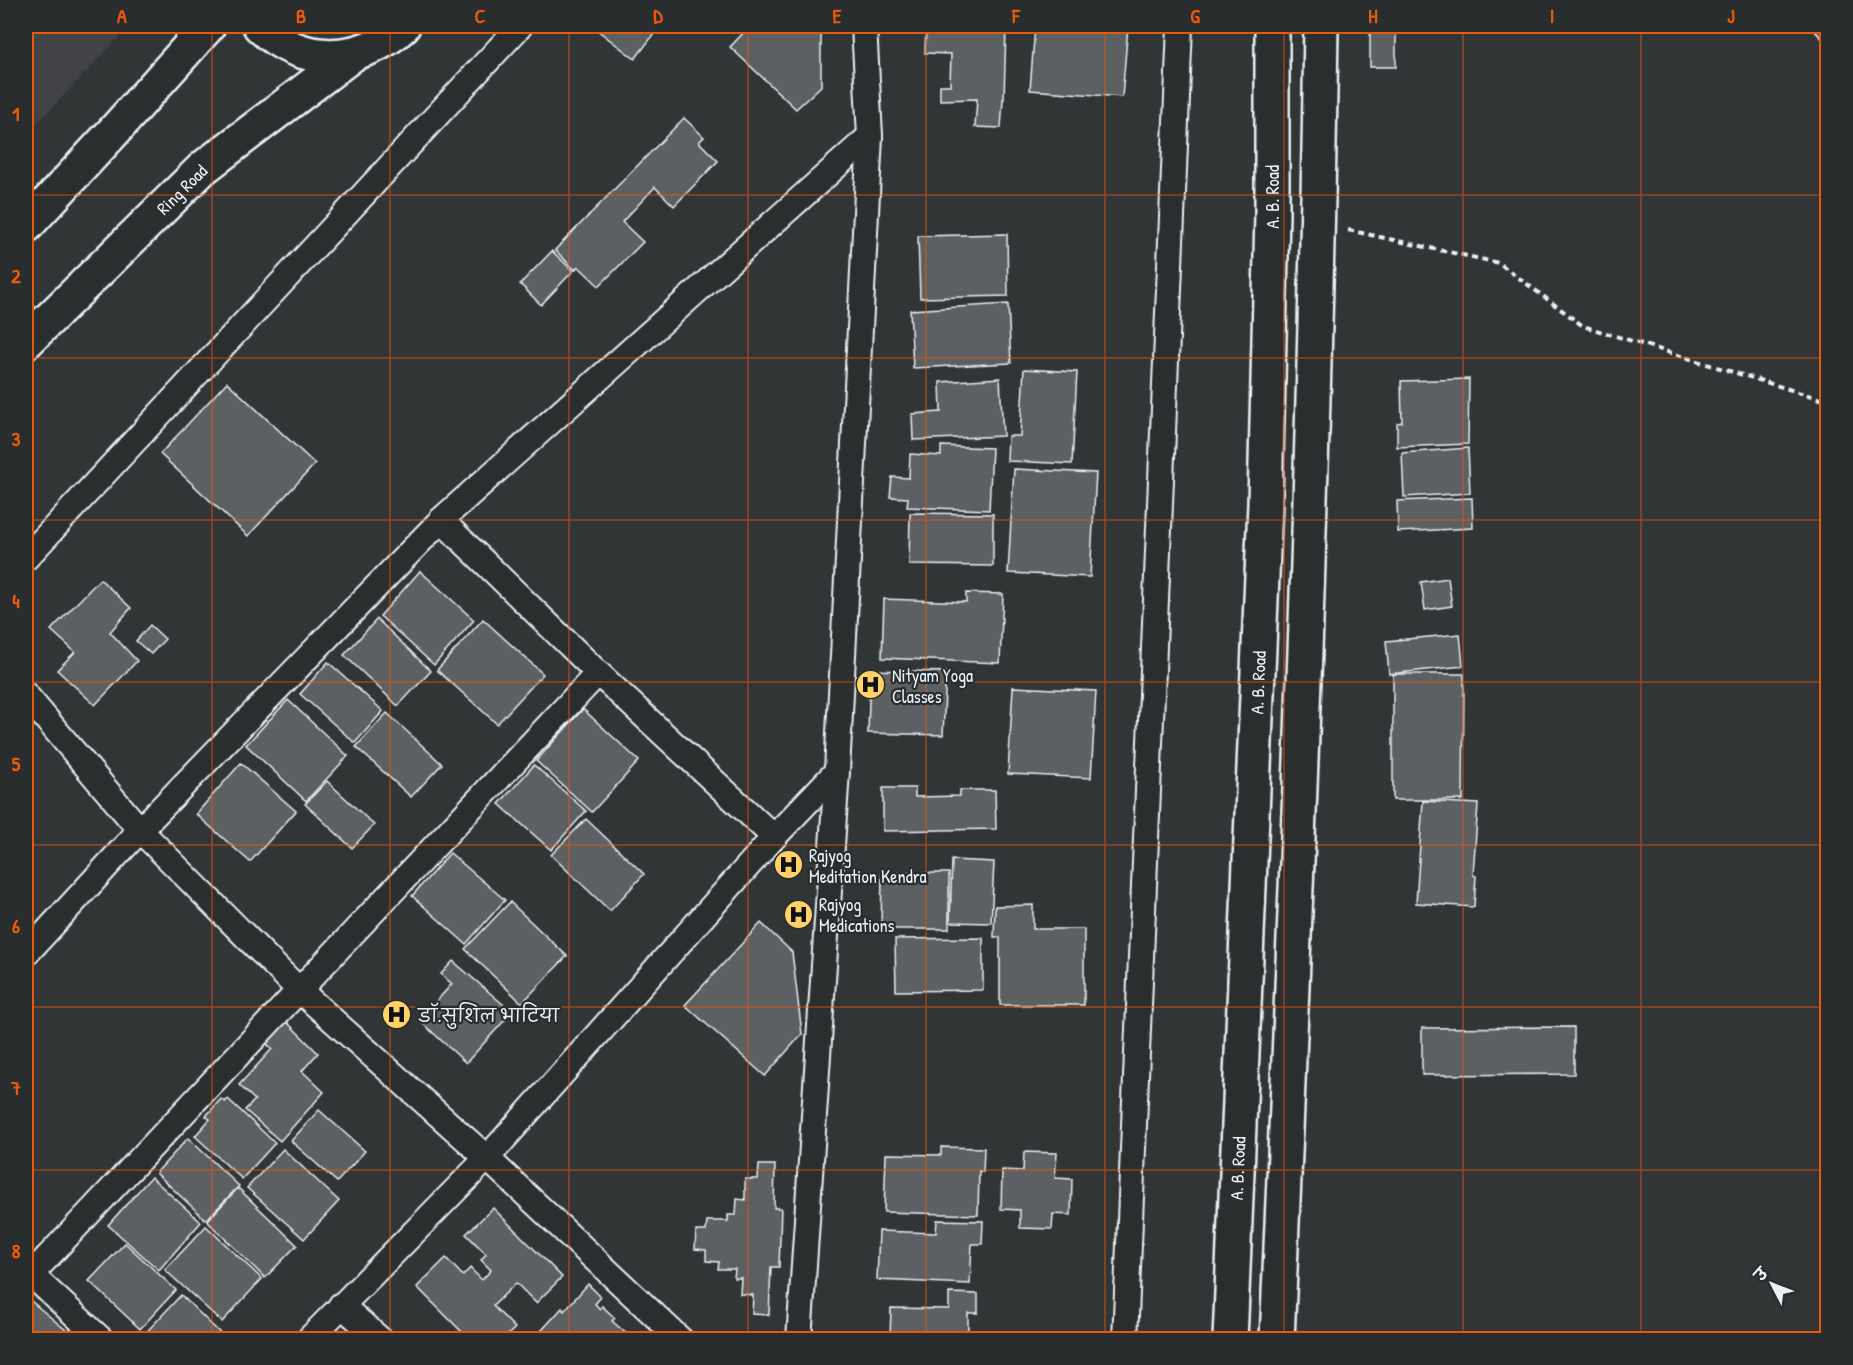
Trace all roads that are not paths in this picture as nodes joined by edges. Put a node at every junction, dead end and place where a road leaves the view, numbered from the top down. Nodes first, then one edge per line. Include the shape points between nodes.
1 (208, 26) edge
2 (260, 26) edge
3 (403, 26) edge
4 (520, 26) edge
5 (864, 26) edge
6 (1180, 26) edge
7 (1272, 26) edge
8 (1321, 26) edge
9 (352, 54) junction
10 (870, 136) junction
11 (26, 226) edge
12 (26, 342) edge
13 (441, 520) junction
14 (26, 558) edge
15 (597, 673) junction
16 (26, 695) edge
17 (837, 771) junction
18 (140, 830) junction
19 (774, 837) junction
20 (26, 954) edge
21 (298, 989) junction
22 (487, 1158) junction
23 (27, 1275) edge
24 (341, 1305) junction
25 (102, 1340) edge
26 (308, 1340) edge
27 (381, 1340) edge
28 (681, 1340) edge
29 (799, 1340) edge
30 (1125, 1340) edge
31 (1230, 1340) edge
32 (1277, 1340) edge

1 - 11 main road
2 - 9 main road via 271,37 296,50 324,56
3 - 9 main road via 374,47
4 - 14 street
5 - 10 street
6 - 30 street
7 - 31 main road, A. B. Road via 1265,504
8 - 32 main road via 1293,974
9 - 12 main road, Ring Road via 202,168
10 - 13 street
10 - 17 street
13 - 15 street
13 - 18 street
15 - 19 street
15 - 21 street
16 - 18 street
17 - 19 street
17 - 29 street
18 - 20 street
18 - 21 street
19 - 22 street
21 - 22 street
21 - 23 street
22 - 24 street
22 - 28 street
23 - 25 street
24 - 26 street
24 - 27 street

